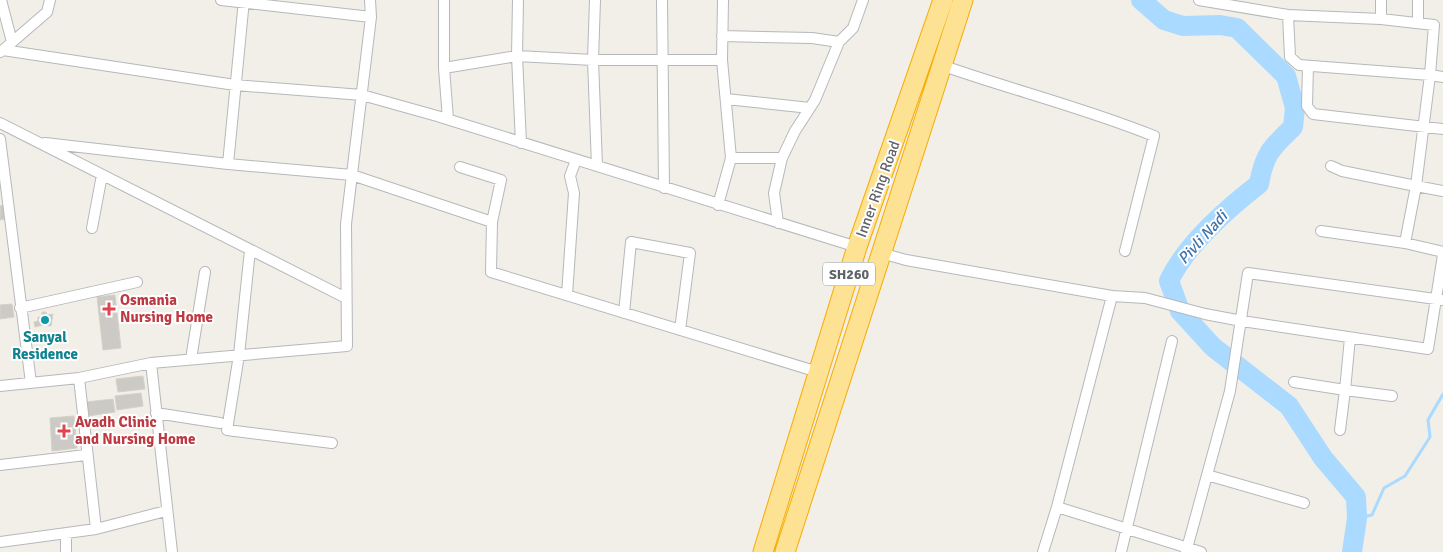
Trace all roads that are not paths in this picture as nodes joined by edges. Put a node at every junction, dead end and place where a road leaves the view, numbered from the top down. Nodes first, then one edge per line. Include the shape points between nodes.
1 (2, 0) edge
2 (50, 0) edge
3 (221, 0) edge
4 (370, 0) edge
5 (444, 0) edge
6 (518, 0) edge
7 (595, 0) edge
8 (662, 0) edge
9 (723, 0) edge
10 (863, 0) edge
11 (962, 0) edge
12 (1199, 0) edge
13 (1381, 0) edge
14 (1418, 0) edge
15 (940, 1) edge
16 (244, 2) edge
17 (1288, 15) junction
18 (371, 17) junction
19 (1381, 19) junction
20 (1418, 24) junction
21 (1438, 26) edge
22 (722, 36) junction
23 (12, 42) junction
24 (839, 42) junction
25 (1, 51) edge
26 (517, 56) junction
27 (593, 60) junction
28 (661, 60) junction
29 (722, 60) junction
30 (941, 65) junction
31 (1308, 66) junction
32 (444, 68) junction
33 (1430, 75) junction
34 (1443, 77) edge
35 (235, 85) junction
36 (362, 96) junction
37 (726, 99) junction
38 (810, 108) junction
39 (448, 119) junction
40 (0, 123) edge
41 (1425, 128) junction
42 (1443, 130) edge
43 (0, 139) edge
44 (38, 142) junction
45 (522, 143) junction
46 (731, 158) junction
47 (782, 158) junction
48 (576, 160) junction
49 (228, 164) junction
50 (597, 166) junction
51 (1331, 166) dead end
52 (460, 167) dead end
53 (102, 175) junction
54 (352, 176) junction
55 (1416, 186) junction
56 (664, 188) junction
57 (1443, 191) edge
58 (718, 205) junction
59 (492, 222) junction
60 (778, 223) junction
61 (92, 228) dead end
62 (1321, 231) dead end
63 (1405, 243) junction
64 (857, 247) junction
65 (250, 250) junction
66 (1125, 250) dead end
67 (882, 253) junction
68 (1443, 253) edge
69 (205, 272) dead end
70 (137, 282) dead end
71 (567, 295) junction
72 (1112, 296) junction
73 (346, 298) junction
74 (1439, 299) edge
75 (20, 308) junction
76 (624, 313) junction
77 (1242, 321) junction
78 (680, 330) junction
79 (1350, 338) junction
80 (1172, 341) dead end
81 (239, 355) junction
82 (191, 359) junction
83 (151, 362) junction
84 (818, 372) junction
85 (79, 378) junction
86 (1294, 382) dead end
87 (31, 384) junction
88 (0, 386) edge
89 (1345, 390) junction
90 (1392, 396) dead end
91 (156, 413) junction
92 (220, 423) dead end
93 (1340, 430) dead end
94 (332, 443) dead end
95 (86, 455) junction
96 (0, 465) edge
97 (1207, 475) junction
98 (1304, 503) dead end
99 (1057, 507) junction
100 (166, 511) junction
101 (1126, 528) junction
102 (96, 529) junction
103 (66, 533) junction
104 (4, 545) edge
105 (1187, 550) edge
106 (66, 552) edge
107 (172, 552) edge
108 (763, 552) edge
109 (786, 552) edge
110 (1043, 552) edge
111 (1121, 552) edge
112 (1201, 552) edge

1 - 23 street
2 - 23 street via 47,12
3 - 16 street
4 - 18 street
5 - 32 street
6 - 26 street
7 - 27 street
8 - 28 street
9 - 22 street
10 - 24 street via 854,28
11 - 30 highway, Inner Ring Road / SH260
12 - 17 street
13 - 19 street
14 - 20 street
15 - 64 highway, Inner Ring Road / SH260
16 - 18 street
16 - 35 street
17 - 19 street
17 - 31 street via 1290,57 1299,65
18 - 36 street
19 - 20 street
20 - 21 street
21 - 33 street
22 - 24 street via 812,38
22 - 29 street
23 - 25 street
24 - 38 street
25 - 35 street
26 - 27 street
26 - 32 street
26 - 45 street
27 - 28 street
27 - 50 street
28 - 29 street
28 - 56 street
29 - 37 street
30 - 66 street via 1105,116 1154,136
30 - 67 highway, Inner Ring Road / SH260
31 - 33 street
31 - 41 street via 1307,106 1313,114
32 - 39 street
33 - 34 street
33 - 41 street
35 - 36 street
35 - 49 street
36 - 39 street
36 - 54 street
37 - 38 street
37 - 46 street
38 - 47 street
39 - 45 street
40 - 44 street
41 - 42 street
41 - 55 street
43 - 75 street
44 - 49 street
44 - 53 street
45 - 48 street
46 - 47 street
46 - 58 street
47 - 60 street via 774,192
48 - 50 street
48 - 71 street via 570,176 574,193
49 - 54 street
50 - 56 street
51 - 55 street
52 - 59 street via 501,180
53 - 61 street
53 - 65 street
54 - 59 street
54 - 73 street via 346,224
55 - 57 street
55 - 63 street
56 - 58 street
58 - 60 street
59 - 71 street via 491,272
60 - 64 street
62 - 63 street
63 - 68 street
64 - 84 highway, Inner Ring Road / SH260
65 - 73 street
65 - 81 street
67 - 72 street
67 - 109 highway, Inner Ring Road / SH260
68 - 74 street
69 - 82 street
70 - 75 street
71 - 76 street
72 - 77 street via 1167,302
72 - 99 street
73 - 81 street via 347,346
74 - 77 street via 1248,273
74 - 79 street via 1428,349
75 - 87 street
76 - 78 street
76 - 78 street via 631,242 690,253
77 - 79 street
77 - 97 street via 1230,391
78 - 84 street
79 - 89 street
80 - 101 street
81 - 82 street
81 - 94 street via 227,430
82 - 83 street
83 - 85 street
83 - 91 street
84 - 108 highway, Inner Ring Road / SH260
85 - 87 street
85 - 95 street
86 - 89 street
87 - 88 street
89 - 90 street
89 - 93 street
91 - 92 street
91 - 100 street
95 - 96 street
95 - 102 street
97 - 98 street
97 - 105 street
99 - 101 street
99 - 110 street
100 - 102 street
100 - 107 street
101 - 105 street
101 - 111 street
102 - 103 street
103 - 104 street
103 - 106 street
105 - 112 street

